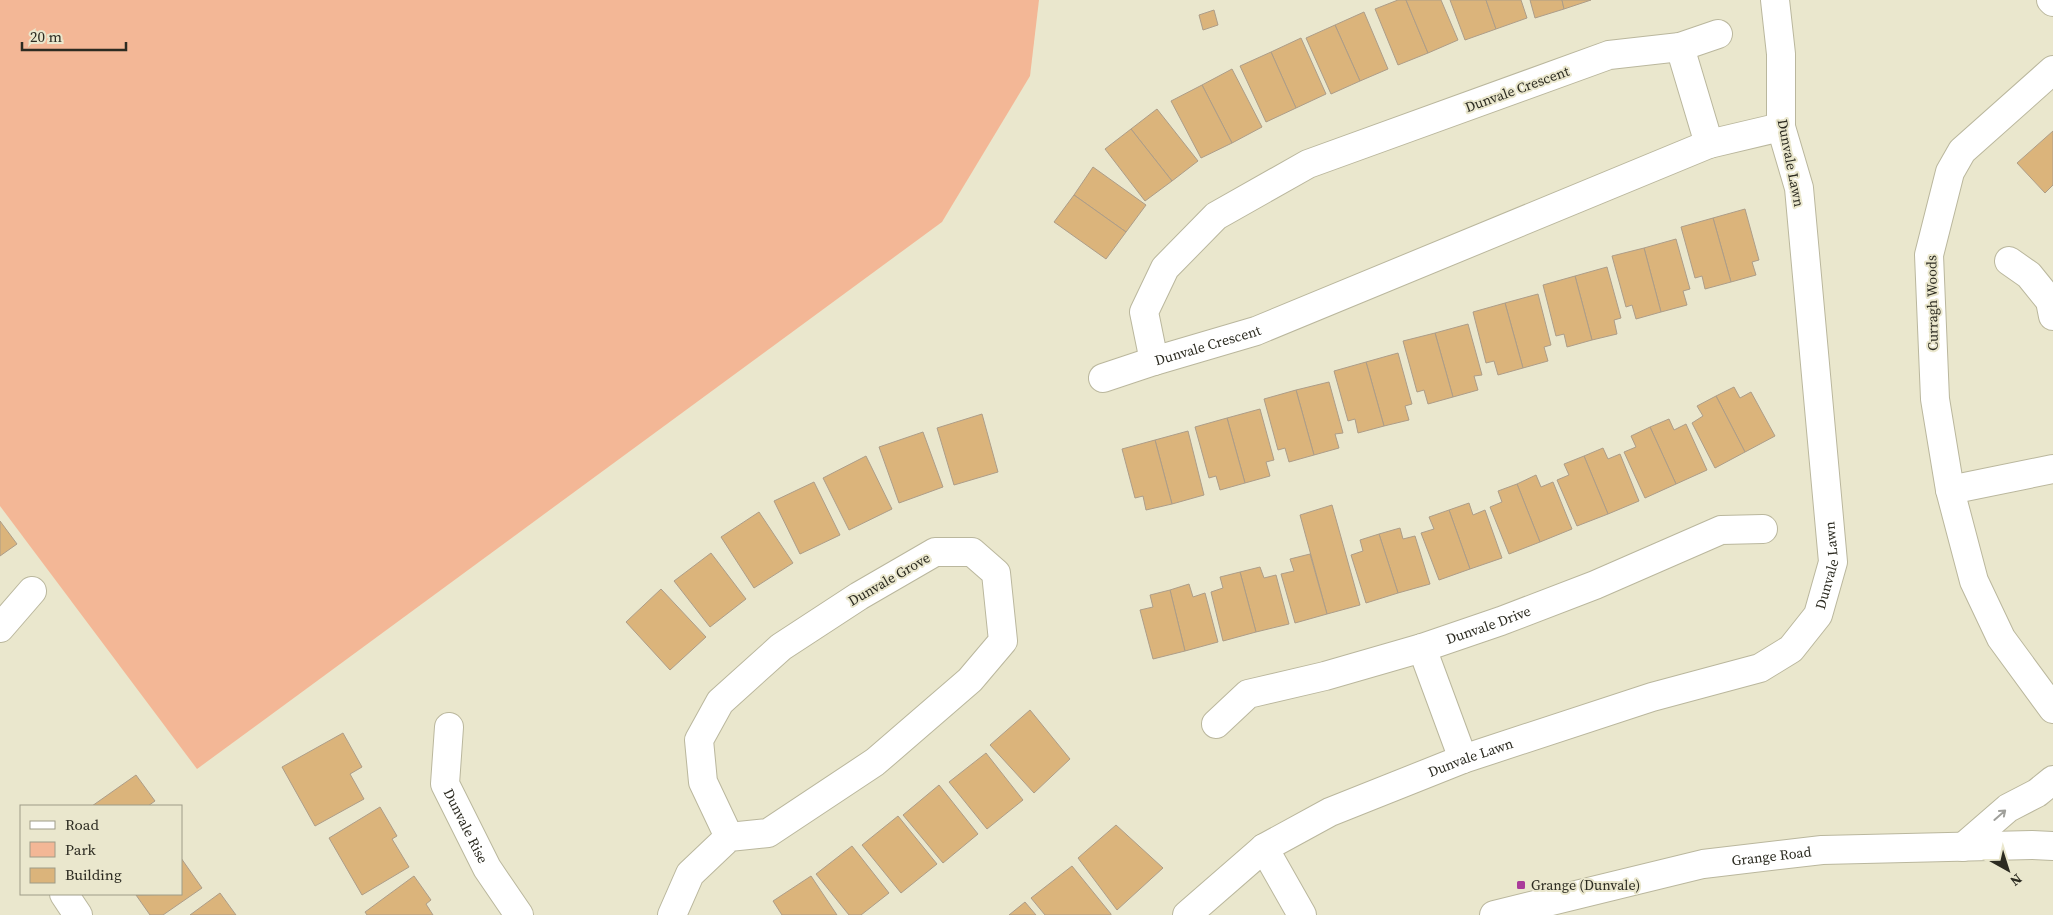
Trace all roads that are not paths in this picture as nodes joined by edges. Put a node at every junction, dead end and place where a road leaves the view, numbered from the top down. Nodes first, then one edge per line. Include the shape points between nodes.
1 (1775, 0) edge
2 (1718, 34) dead end
3 (1680, 46) junction
4 (2053, 70) edge
5 (1781, 127) junction
6 (1709, 144) junction
7 (2009, 261) dead end
8 (2053, 316) edge
9 (1154, 361) junction
10 (1103, 378) dead end
11 (2053, 469) edge
12 (1950, 490) junction
13 (1763, 529) dead end
14 (32, 591) dead end
15 (0, 628) edge
16 (1422, 648) junction
17 (2053, 710) edge
18 (1216, 724) dead end
19 (449, 727) dead end
20 (1463, 759) junction
21 (2053, 780) edge
22 (729, 837) junction
23 (2053, 846) edge
24 (1963, 847) junction
25 (1264, 848) junction
26 (65, 895) edge
27 (78, 915) edge
28 (519, 915) edge
29 (672, 915) edge
30 (1187, 915) edge
31 (1302, 915) edge
32 (1494, 915) edge

1 - 5 street, Dunvale Lawn
2 - 3 street, Dunvale Crescent
3 - 6 street
3 - 9 street, Dunvale Crescent via 1609,55 1317,161 1216,216 1165,268 1144,312
4 - 12 street, Curragh Woods via 1962,151 1950,172 1942,201 1930,255 1935,399
5 - 6 street, Dunvale Crescent
5 - 20 street, Dunvale Lawn via 1799,188 1833,562 1818,615 1791,649 1760,668 1652,697
6 - 9 street, Dunvale Crescent via 1256,331
7 - 8 street via 2028,275 2050,301
9 - 10 street
11 - 12 street
12 - 17 street, Curragh Woods via 1974,581 2001,638
13 - 16 street, Dunvale Drive via 1722,530 1586,588
14 - 15 street
16 - 18 street, Dunvale Drive via 1248,694
16 - 20 street
19 - 28 street, Dunvale Rise via 445,784 487,868
20 - 25 street, Dunvale Lawn via 1330,812
24 -> 21 street via 2008,808 2037,793
22 - 22 street, Dunvale Grove via 768,833 875,762 970,680 1003,641 996,573 972,552 935,552 781,647 720,702 699,740 703,782
22 - 29 street via 690,874
23 - 24 street, Grange Road
24 - 32 street, Grange Road via 1822,850 1703,864
25 - 30 street, Dunvale Lawn
25 - 31 street
26 - 27 street

